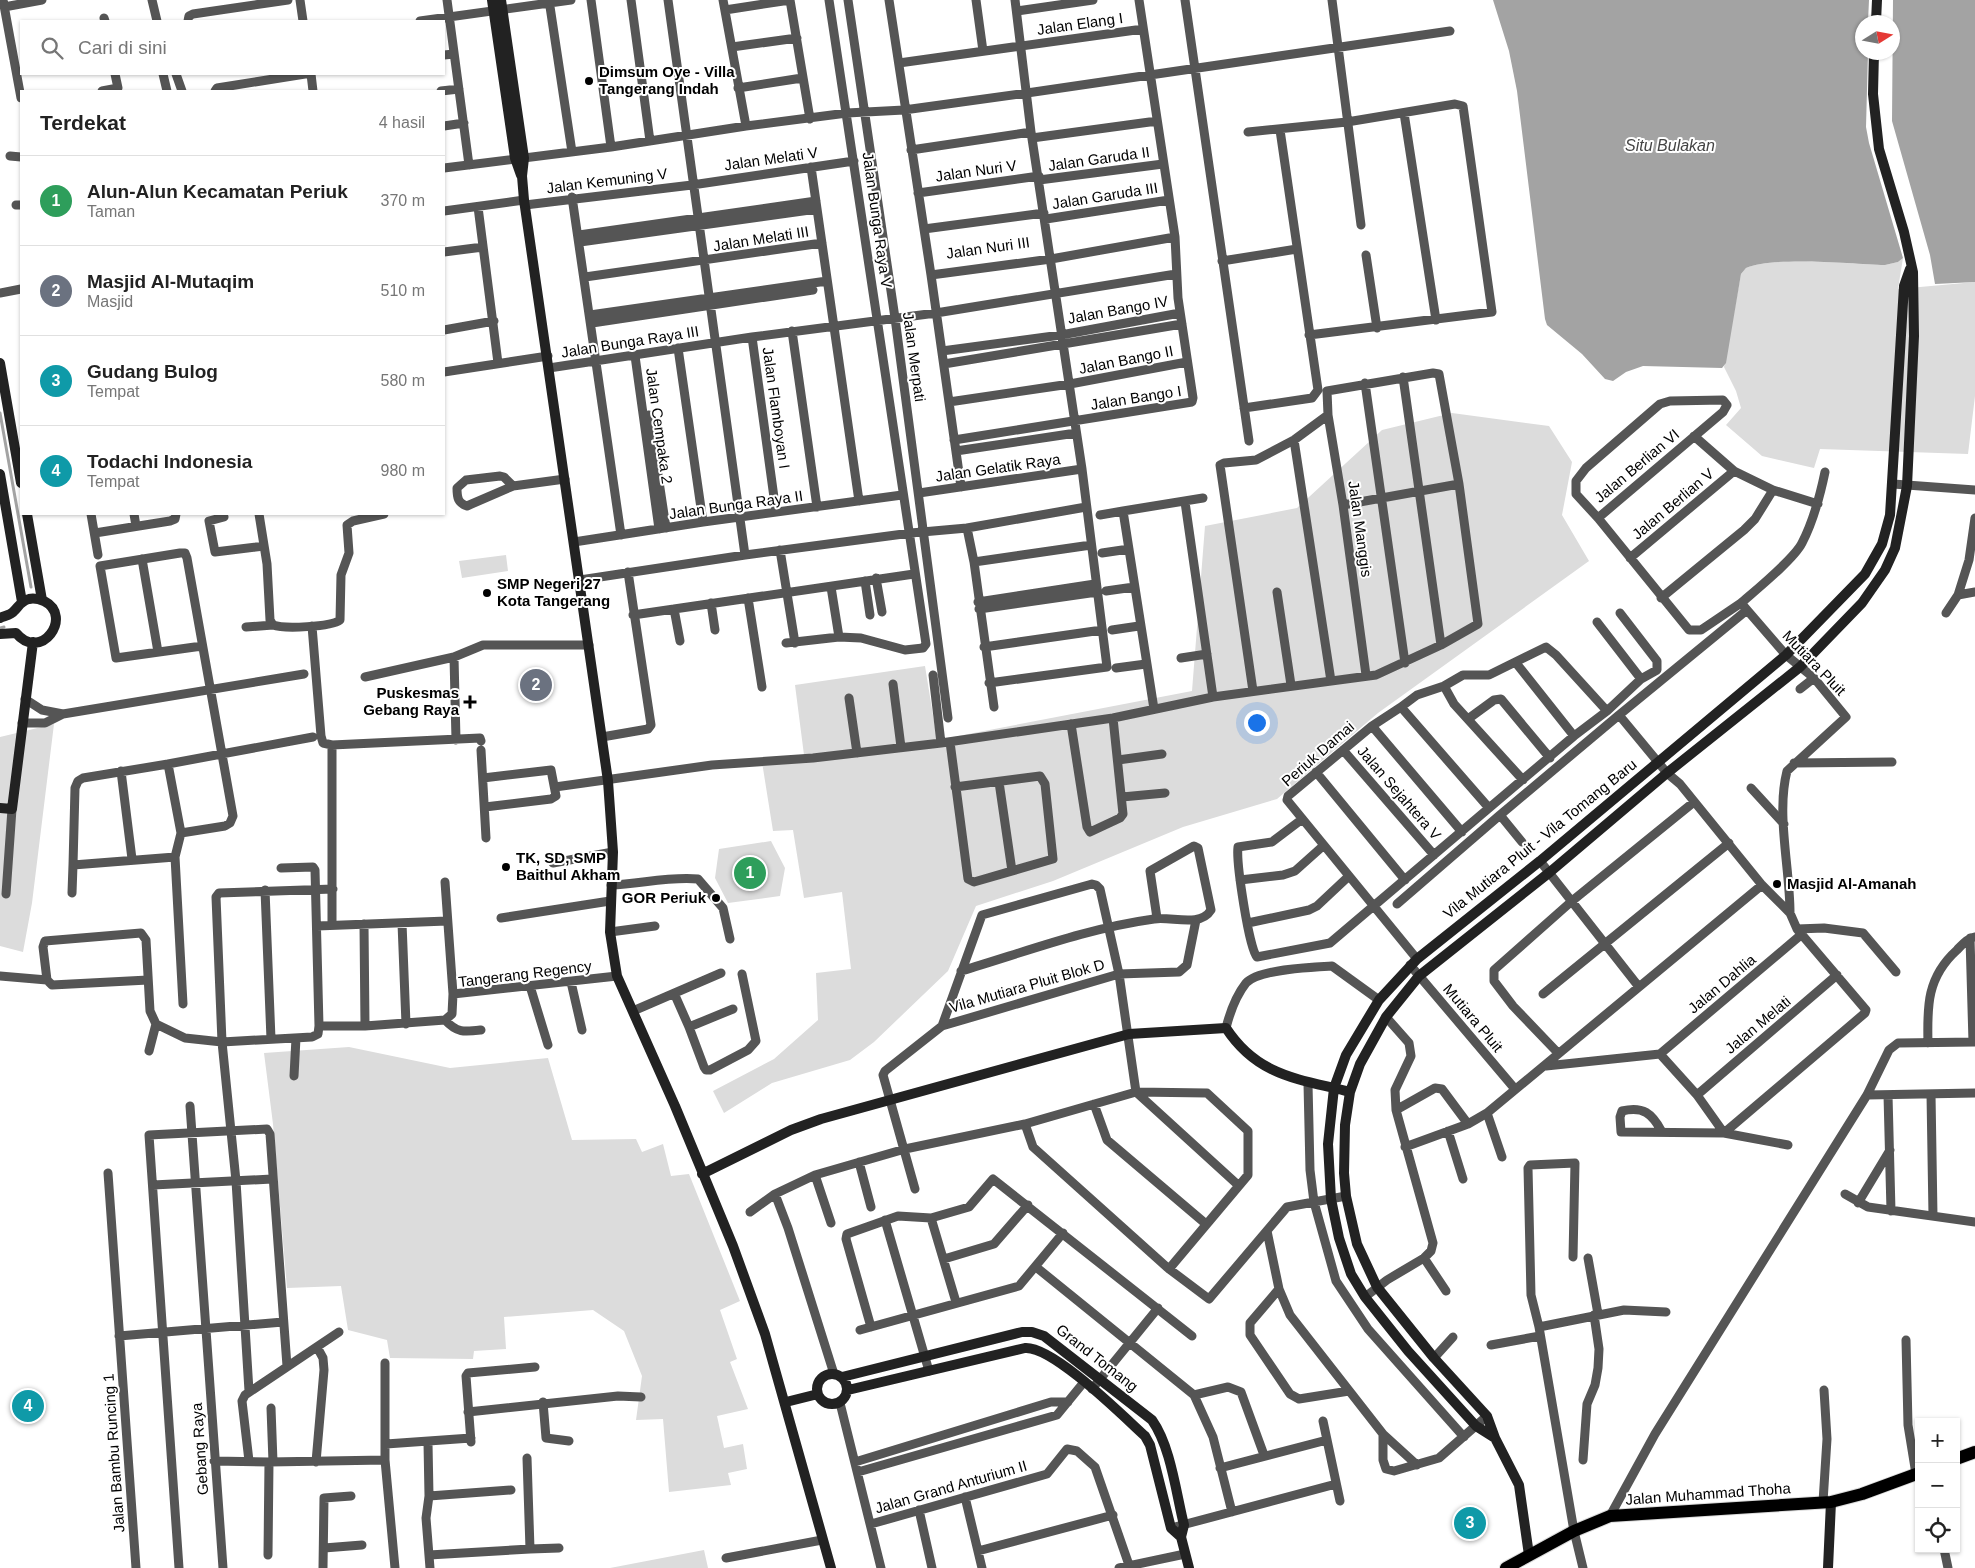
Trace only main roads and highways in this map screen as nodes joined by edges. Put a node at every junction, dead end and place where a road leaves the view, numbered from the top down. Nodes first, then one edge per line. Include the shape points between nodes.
1 (1975, 1454) edge
2 (1960, 1458) edge
3 (1915, 1474) edge
4 (1506, 1568) edge

1 - 2 main road
3 - 4 main road, Jalan Muhammad Thoha via 1862,1494 1827,1502 1610,1516 1574,1530

